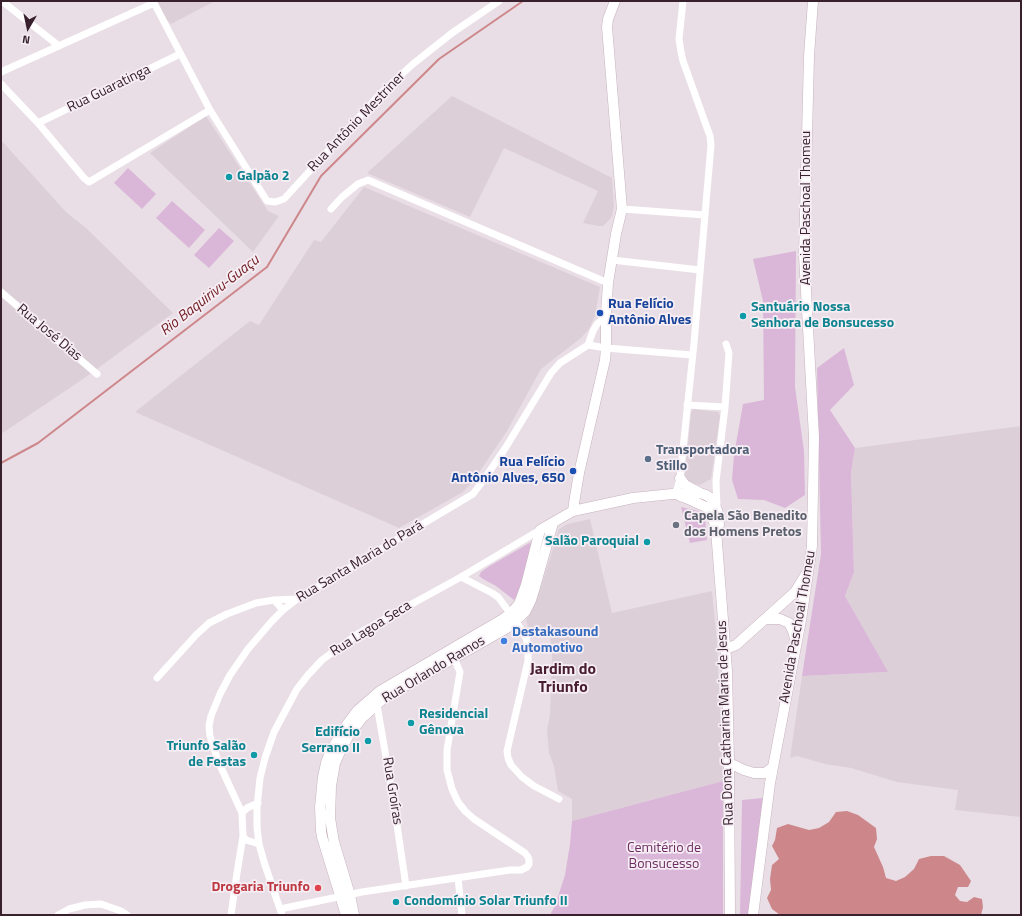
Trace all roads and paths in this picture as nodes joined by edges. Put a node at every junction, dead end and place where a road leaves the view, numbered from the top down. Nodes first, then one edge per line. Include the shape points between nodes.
1 (2, 1) edge
2 (499, 1) edge
3 (616, 1) edge
4 (683, 1) edge
5 (813, 1) edge
6 (153, 2) edge
7 (59, 46) junction
8 (180, 54) junction
9 (1, 72) edge
10 (1, 84) edge
11 (210, 110) junction
12 (38, 123) junction
13 (331, 209) dead end
14 (622, 209) junction
15 (705, 215) junction
16 (612, 260) junction
17 (700, 270) junction
18 (608, 283) junction
19 (1, 292) edge
20 (606, 316) junction
21 (726, 344) dead end
22 (588, 345) junction
23 (606, 348) junction
24 (692, 355) junction
25 (97, 374) dead end
26 (687, 405) junction
27 (725, 407) junction
28 (680, 478) junction
29 (716, 481) junction
30 (700, 493) junction
31 (672, 494) junction
32 (717, 510) junction
33 (573, 511) junction
34 (553, 522) junction
35 (540, 530) junction
36 (716, 530) junction
37 (809, 571) junction
38 (461, 577) junction
39 (297, 599) junction
40 (274, 600) junction
41 (283, 610) junction
42 (513, 617) junction
43 (766, 619) junction
44 (796, 643) junction
45 (725, 649) junction
46 (454, 658) junction
47 (157, 678) dead end
48 (375, 701) junction
49 (729, 763) junction
50 (773, 767) junction
51 (559, 799) dead end
52 (258, 803) junction
53 (242, 813) junction
54 (243, 836) junction
55 (259, 844) junction
56 (458, 878) junction
57 (406, 886) junction
58 (345, 896) junction
59 (281, 912) edge
60 (58, 915) edge
61 (127, 915) edge
62 (231, 915) edge
63 (346, 915) edge
64 (354, 915) edge
65 (462, 915) edge
66 (730, 915) edge
67 (753, 915) edge

1 - 7 street
2 - 11 street, Rua Antônio Mestriner via 413,64 381,94 284,199 267,201
3 - 14 main road via 608,19 608,27
4 - 15 street via 679,39 681,52 711,145
5 - 37 main road, Avenida Paschoal Thomeu via 809,56 804,255 814,436 812,546
6 - 7 street
6 - 8 street
7 - 9 street
8 - 11 street
8 - 12 street, Rua Guaratinga
10 - 12 street
11 - 12 street via 89,182
13 - 18 street via 358,184 368,180
14 - 15 street
14 - 16 main road
15 - 17 street
16 - 17 street
16 - 18 main road
17 - 24 street
18 - 20 main road
19 - 25 street, Rua José Dias
20 - 22 street via 592,331
20 - 23 main road
21 - 27 street, Rua Dona Catharina Maria de Jesus via 729,353
22 - 23 street
22 - 39 street, Rua Santa Maria do Pará via 560,363 551,373 506,447 473,494
23 - 24 street
23 - 33 main road
24 - 26 street
26 - 27 street
26 - 28 street
27 - 29 street, Rua Dona Catharina Maria de Jesus
28 - 30 main road via 685,485
28 - 31 street via 677,490
29 - 30 street via 712,487
29 - 32 street, Rua Dona Catharina Maria de Jesus
30 - 31 main road
30 - 32 main road via 711,498
31 - 33 main road, Rua Lagoa Seca via 633,498
31 - 36 main road, Rua Dona Catharina Maria de Jesus via 706,507 712,514
32 - 36 main road, Rua Dona Catharina Maria de Jesus
33 - 34 main road, Rua Lagoa Seca
34 - 35 main road, Rua Lagoa Seca
34 - 42 main road, Rua Orlando Ramos via 531,600 525,612
35 - 38 street, Rua Lagoa Seca
35 - 42 main road, Rua Orlando Ramos via 526,585
36 - 45 main road, Rua Dona Catharina Maria de Jesus
37 - 43 main road via 795,592
37 - 44 main road, Avenida Paschoal Thomeu
38 - 42 street via 492,592
38 - 52 street, Rua Lagoa Seca via 359,634 322,660 308,675 297,689 274,732 260,778
39 - 40 street
39 - 41 street, Rua Santa Maria do Pará
40 - 41 street
40 - 47 street via 256,603 209,623
41 - 53 street, Rua Santa Maria do Pará via 248,649 230,675 211,716 210,736 218,761
42 - 46 main road, Rua Orlando Ramos via 507,628
42 - 48 main road, Rua Orlando Ramos via 503,619 382,689
42 - 51 street via 526,638 528,661 507,751 508,758 522,777
43 - 44 main road via 780,619 789,623
43 - 45 main road via 736,645
44 - 50 main road, Avenida Paschoal Thomeu
45 - 49 main road, Rua Dona Catharina Maria de Jesus
46 - 48 main road, Rua Orlando Ramos
46 - 56 street via 460,672 447,750 447,770 452,789 465,811 525,853 529,860 527,867 521,870
48 - 57 street, Rua Groíras
48 - 58 main road, Rua Orlando Ramos via 350,734 335,763 331,786 330,818
49 - 50 main road via 754,773 765,773
49 - 66 main road, Rua Dona Catharina Maria de Jesus
50 - 67 main road, Avenida Paschoal Thomeu
52 - 53 street
52 - 55 street, Rua Lagoa Seca
53 - 54 street
54 - 55 street via 246,840
54 - 62 street
55 - 59 street, Rua Lagoa Seca
56 - 57 street
56 - 65 street
57 - 58 street
58 - 59 street
58 - 63 main road
58 - 64 main road
60 - 61 street via 80,906 101,904

